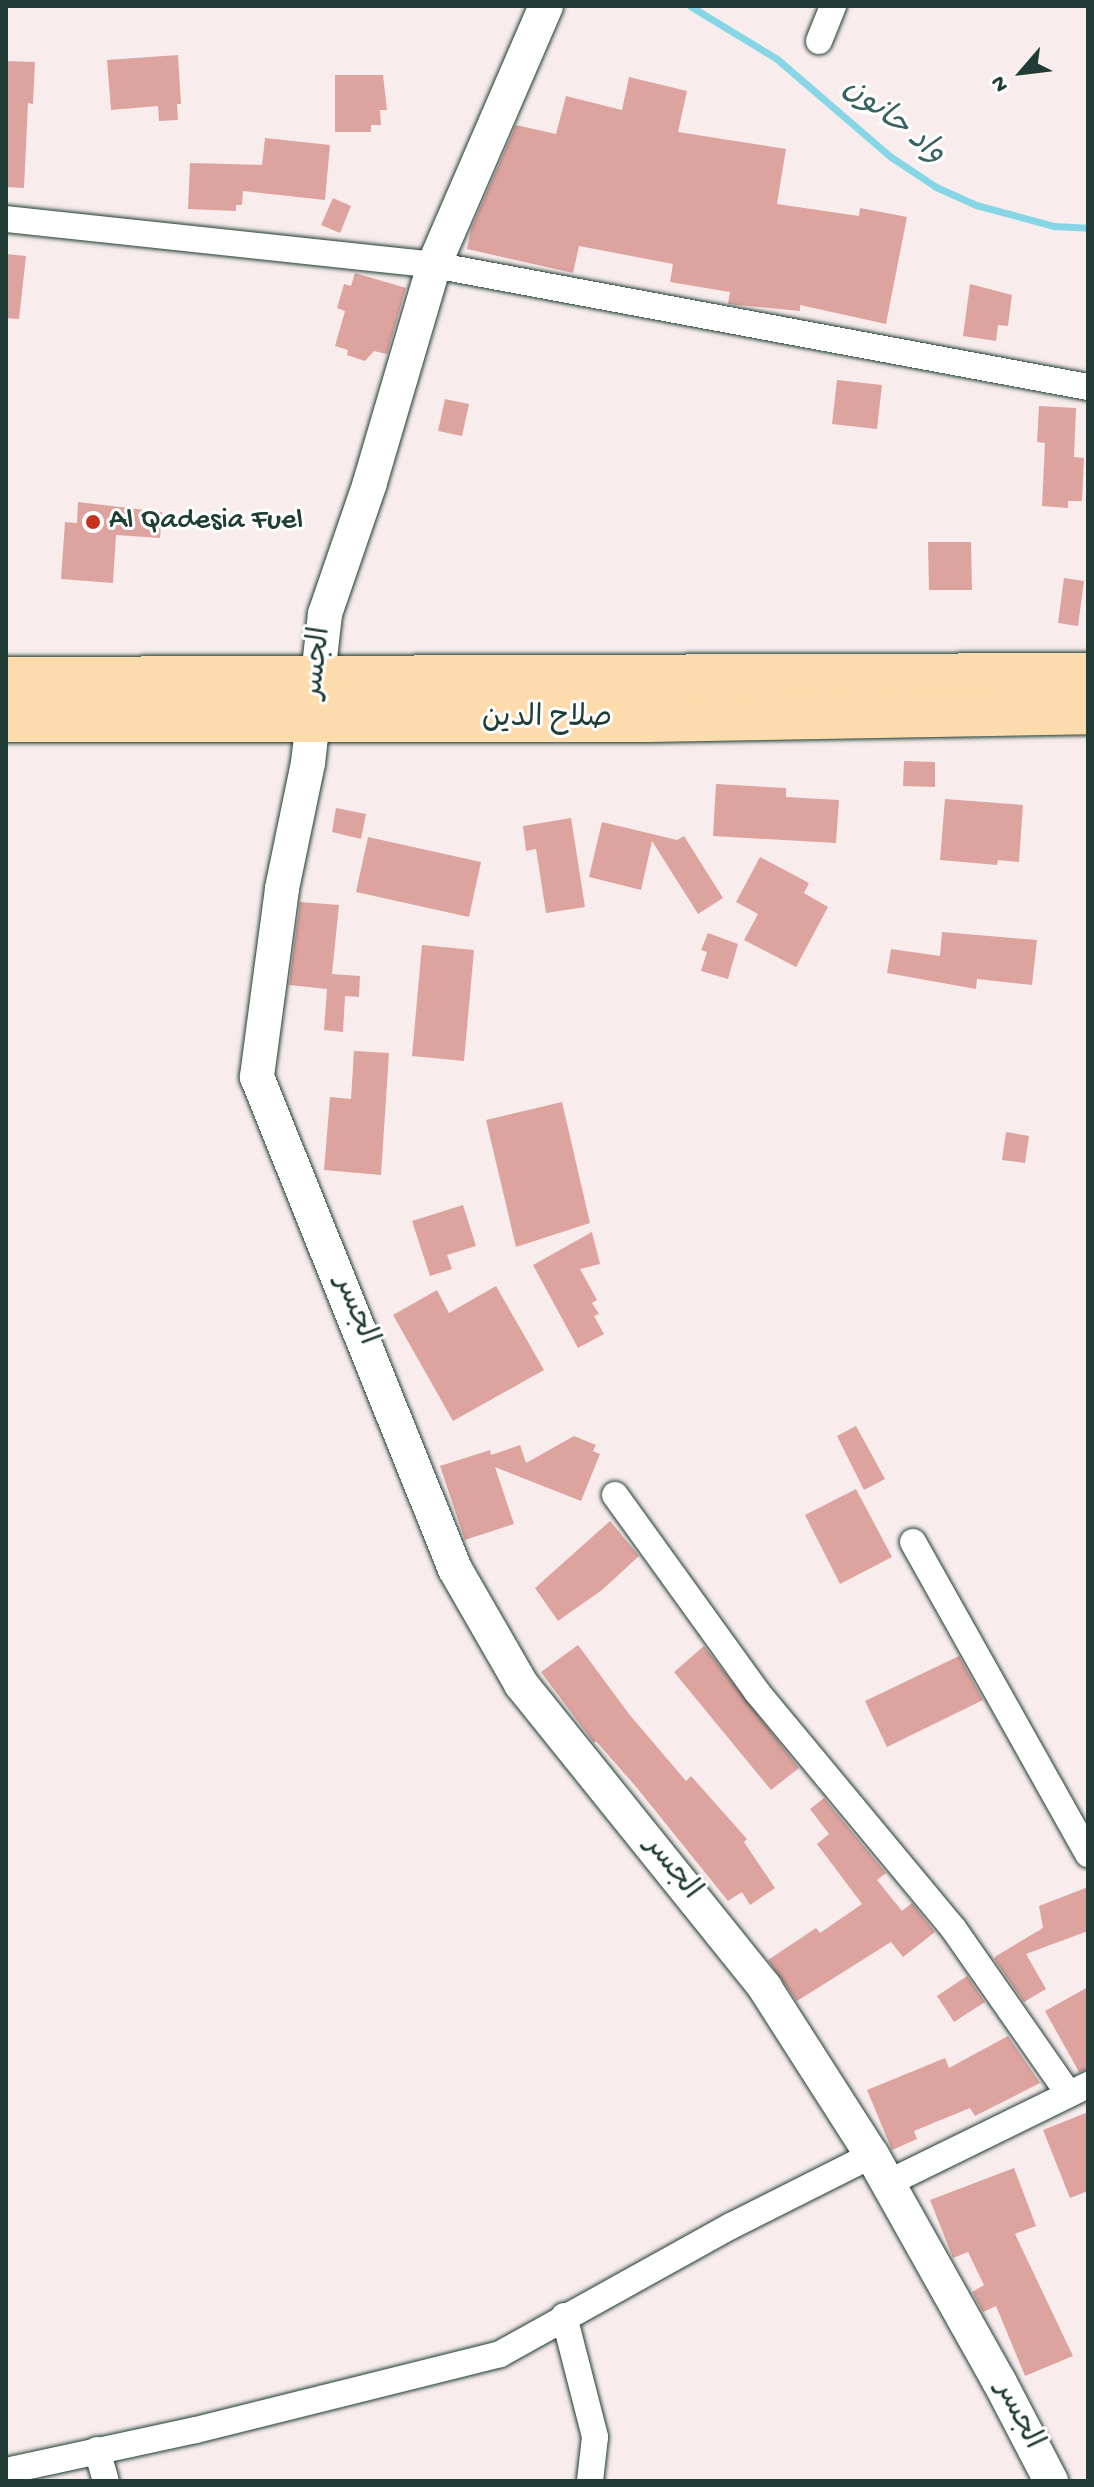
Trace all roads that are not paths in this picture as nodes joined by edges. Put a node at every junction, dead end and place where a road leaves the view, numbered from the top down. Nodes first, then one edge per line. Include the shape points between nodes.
1 (833, 6) edge
2 (545, 8) edge
3 (819, 41) dead end
4 (6, 219) edge
5 (434, 265) junction
6 (1088, 387) edge
7 (1088, 675) edge
8 (317, 676) junction
9 (6, 679) edge
10 (1088, 712) edge
11 (6, 720) edge
12 (312, 721) junction
13 (615, 1495) dead end
14 (913, 1542) dead end
15 (1088, 1854) edge
16 (1078, 2089) edge
17 (880, 2169) junction
18 (564, 2316) junction
19 (97, 2450) junction
20 (6, 2471) edge
21 (106, 2481) edge
22 (590, 2481) edge
23 (1051, 2481) edge

1 - 3 street
2 - 5 street, الجسر
4 - 5 street
5 - 6 street
5 - 8 street, الجسر via 325,614
7 - 8 highway, صلاح الدين
8 - 9 highway, صلاح الدين
8 - 12 street, الجسر
10 - 12 highway, صلاح الدين
11 - 12 highway, صلاح الدين
12 - 17 street, الجسر via 257,1077 463,1581 521,1684 765,1988
13 - 16 street via 757,1692 953,1928
14 - 15 street
16 - 17 street
17 - 18 street
17 - 23 street, الجسر
18 - 19 street via 500,2354
18 - 22 street via 595,2437
19 - 20 street
19 - 21 street

